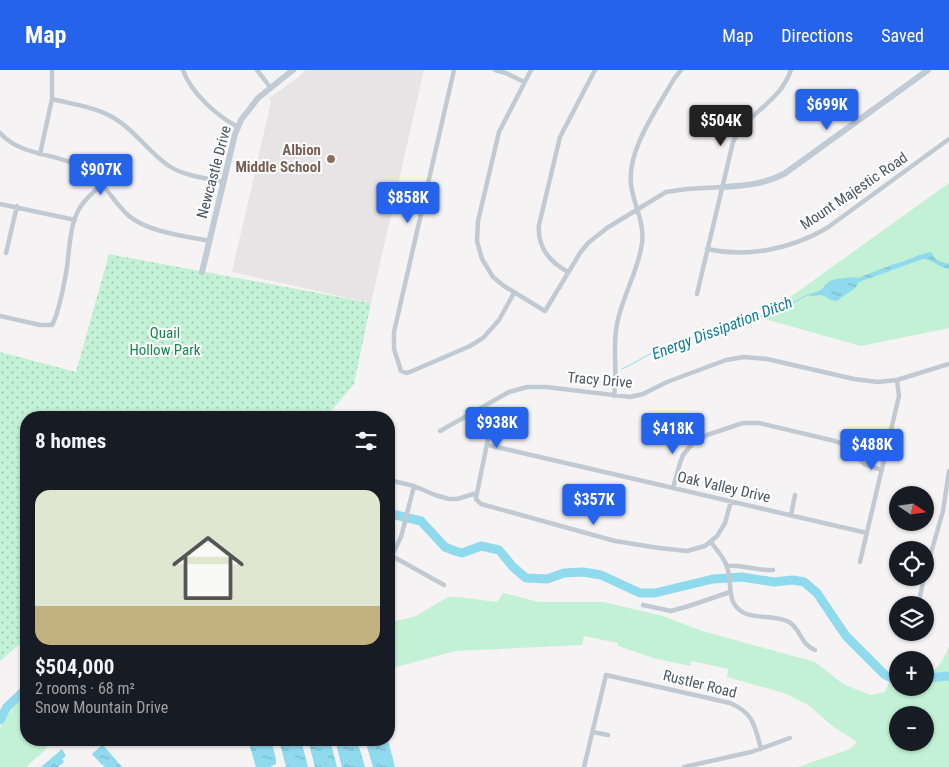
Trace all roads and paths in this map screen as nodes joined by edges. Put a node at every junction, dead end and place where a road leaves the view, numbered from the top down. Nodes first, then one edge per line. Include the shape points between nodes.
1 (52, 70) edge
2 (183, 70) edge
3 (256, 70) edge
4 (293, 70) edge
5 (454, 70) edge
6 (495, 70) edge
7 (531, 70) edge
8 (595, 70) edge
9 (681, 70) edge
10 (791, 70) edge
11 (928, 70) edge
12 (524, 82) junction
13 (270, 87) junction
14 (52, 99) junction
15 (238, 127) junction
16 (0, 133) edge
17 (949, 140) edge
18 (40, 154) junction
19 (224, 182) junction
20 (103, 184) junction
21 (722, 187) junction
22 (0, 204) edge
23 (17, 206) junction
24 (637, 209) junction
25 (74, 220) junction
26 (209, 242) junction
27 (707, 249) junction
28 (6, 253) dead end
29 (202, 272) dead end
30 (568, 272) junction
31 (514, 293) junction
32 (697, 294) dead end
33 (0, 316) edge
34 (949, 364) edge
35 (897, 380) junction
36 (614, 396) junction
37 (479, 409) junction
38 (440, 431) dead end
39 (488, 445) junction
40 (882, 470) junction
41 (949, 471) edge
42 (395, 481) edge
43 (414, 486) junction
44 (673, 488) junction
45 (477, 493) junction
46 (795, 495) dead end
47 (731, 501) junction
48 (791, 515) junction
49 (867, 533) junction
50 (710, 542) junction
51 (934, 542) edge
52 (395, 548) edge
53 (395, 558) edge
54 (860, 562) dead end
55 (728, 568) junction
56 (773, 570) dead end
57 (444, 585) dead end
58 (730, 592) junction
59 (643, 605) dead end
60 (815, 650) dead end
61 (592, 732) junction
62 (608, 735) dead end
63 (790, 738) dead end
64 (760, 749) junction
65 (584, 767) edge
66 (684, 767) edge

1 - 14 street
2 - 15 street via 192,87 217,114
3 - 13 street
4 - 13 street, Newcastle Drive
5 - 31 street via 394,332 396,358 402,373 476,342 494,326
6 - 12 street
7 - 12 street
8 - 30 street via 560,136 539,225 546,254
9 - 24 street via 634,152 630,172
10 - 21 street via 776,96 736,134
11 - 21 street via 784,174 761,183
12 - 31 street via 499,132 477,231 479,251 485,265 498,282
13 - 15 street, Newcastle Drive
14 - 18 street
14 - 19 street via 112,116 173,168
15 - 19 street, Newcastle Drive
16 - 18 street via 18,148
17 - 27 street, Mount Majestic Road via 812,237 789,246 764,250 730,252
18 - 20 street via 72,163
19 - 26 street, Newcastle Drive
20 - 25 street via 80,206
20 - 26 street via 136,221
21 - 24 street via 666,192
21 - 27 street
22 - 23 street
23 - 25 street
23 - 28 street
24 - 30 street via 597,235
24 - 36 street via 643,230 642,247 616,327
25 - 33 street via 66,271 52,325
26 - 29 street, Newcastle Drive
27 - 32 street
30 - 31 street via 544,311
34 - 35 street, Tracy Drive
35 - 36 street, Tracy Drive via 866,381 744,357 675,378 637,396
35 - 40 street via 899,396
36 - 37 street, Tracy Drive via 527,387 509,392
37 - 38 street, Tracy Drive
37 - 39 street via 488,429
39 - 44 street, Oak Valley Drive
39 - 45 street
40 - 44 street via 864,464 847,446 835,441 759,423 742,423 707,434 693,443 683,455
40 - 49 street
41 - 51 street
42 - 43 street
43 - 45 street via 449,499
43 - 52 street
44 - 47 street, Oak Valley Drive
45 - 50 street via 476,499 481,504 615,541 678,550 694,550
46 - 48 street
47 - 48 street, Oak Valley Drive
47 - 50 street via 726,523
48 - 49 street, Oak Valley Drive
49 - 54 street
50 - 55 street
53 - 57 street
55 - 56 street via 735,565
55 - 58 street
58 - 59 street via 671,611
58 - 60 street via 732,602 740,610 790,622 805,644
61 - 62 street
61 - 64 street, Rustler Road via 606,674 739,707 752,718
61 - 65 street
63 - 64 street
64 - 66 street

